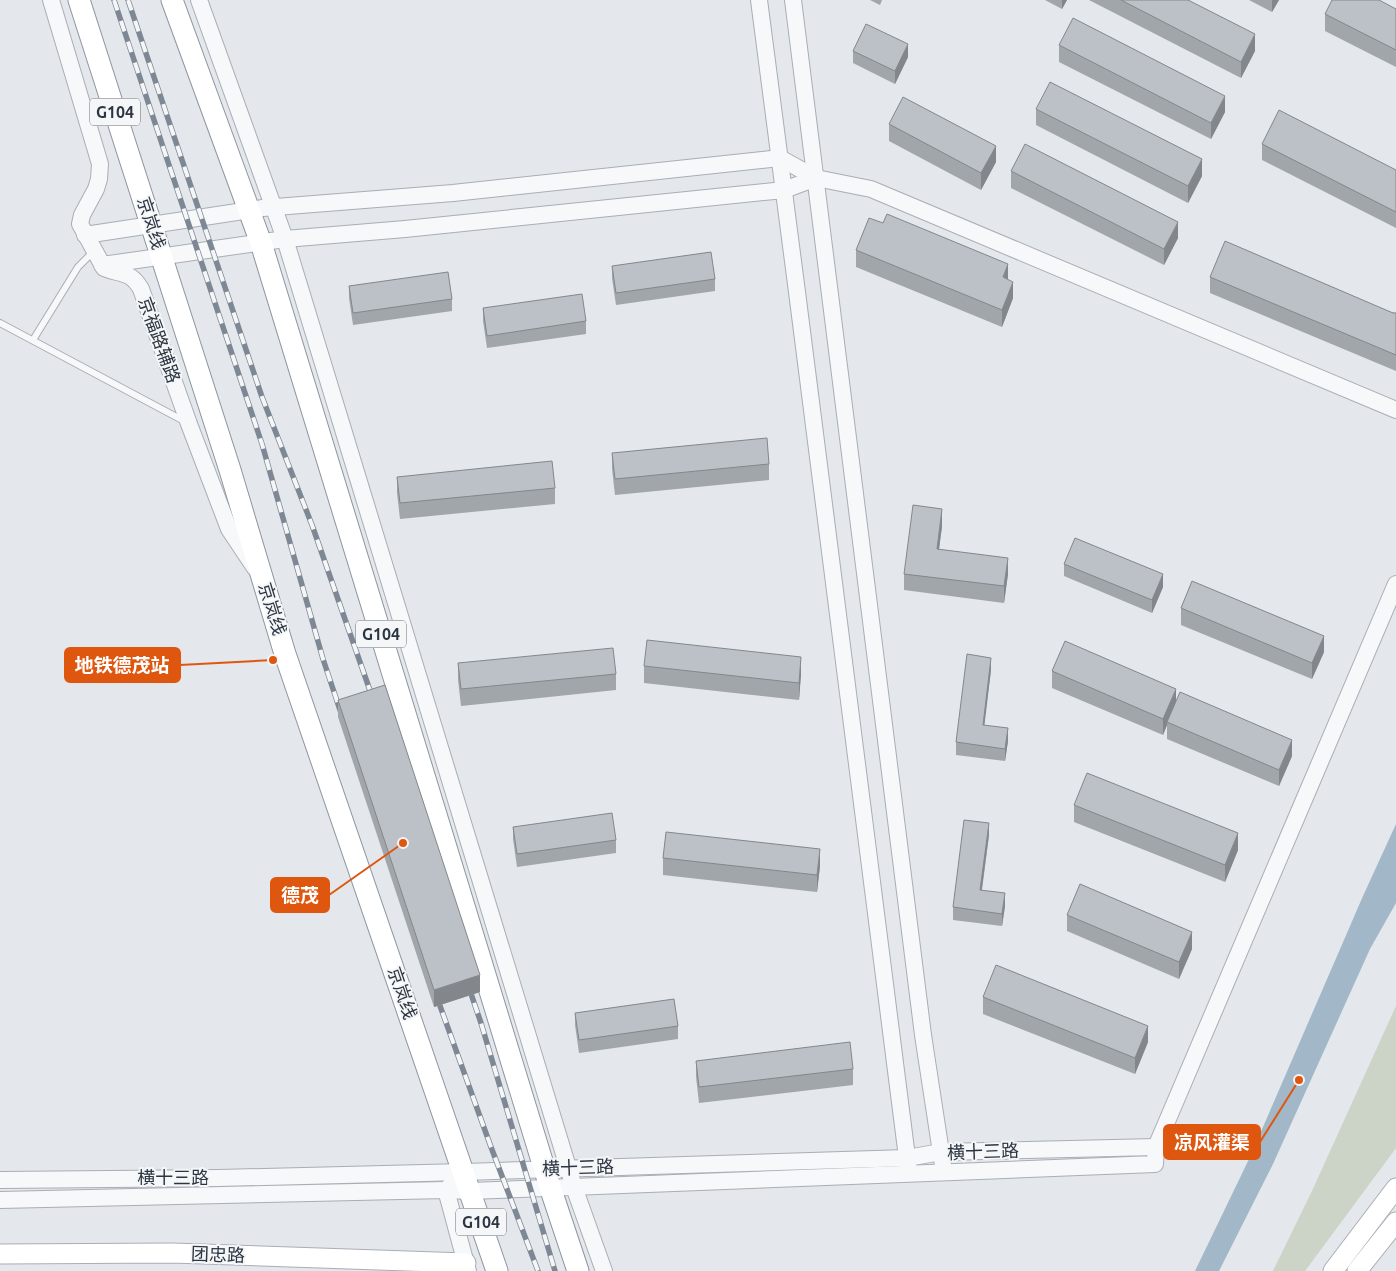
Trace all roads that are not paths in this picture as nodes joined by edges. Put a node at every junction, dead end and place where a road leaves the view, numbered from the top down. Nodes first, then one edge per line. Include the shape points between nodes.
1 (50, 0) edge
2 (79, 0) edge
3 (172, 0) edge
4 (199, 0) edge
5 (759, 0) edge
6 (793, 0) edge
7 (780, 158) junction
8 (816, 178) junction
9 (784, 190) junction
10 (274, 207) junction
11 (248, 210) junction
12 (151, 224) junction
13 (85, 235) junction
14 (285, 239) junction
15 (261, 244) junction
16 (98, 258) junction
17 (163, 258) junction
18 (0, 323) edge
19 (33, 340) junction
20 (1396, 410) edge
21 (189, 424) junction
22 (264, 582) junction
23 (1396, 584) edge
24 (941, 1152) junction
25 (1156, 1156) junction
26 (908, 1165) junction
27 (569, 1169) junction
28 (944, 1172) junction
29 (548, 1178) junction
30 (0, 1180) edge
31 (467, 1182) junction
32 (574, 1187) junction
33 (1396, 1188) edge
34 (446, 1190) junction
35 (0, 1200) edge
36 (1396, 1222) edge
37 (0, 1254) edge
38 (467, 1267) edge
39 (497, 1271) edge
40 (578, 1271) edge
41 (604, 1271) edge
42 (1333, 1271) edge
43 (1357, 1271) edge

1 - 13 street via 100,164 96,189 80,219
2 - 12 highway, 京岚线 / G104
3 - 11 highway, G104
4 - 10 street
5 - 7 street
6 - 8 street
7 - 8 street
7 - 9 street
7 - 10 street via 453,193
8 - 9 street
8 - 20 street via 871,189
8 - 24 street via 922,1025
9 - 14 street
9 - 26 street
10 - 11 street
10 - 14 street
11 - 12 street
11 - 15 highway, G104
12 - 13 street
12 - 17 highway, 京岚线 / G104
13 - 16 street
14 - 15 street
14 - 27 street
15 - 17 street
15 - 29 highway, G104
16 - 17 street
16 - 19 lane via 78,267
16 - 21 street, 京福路辅路 via 107,269 128,276 141,289
17 - 22 highway, 京岚线 / G104
18 - 19 lane
19 - 21 lane
21 - 22 street, 京福路辅路 via 229,528
22 - 31 highway, 京岚线 / G104 via 285,654
23 - 25 street
24 - 25 street, 横十三路
24 - 26 street, 横十三路
24 - 28 street
25 - 28 street, 横十三路
26 - 27 street, 横十三路
26 - 28 street, 横十三路
26 - 32 street, 横十三路
27 - 29 street, 横十三路
27 - 32 street
29 - 31 street, 横十三路
29 - 32 street, 横十三路
29 - 40 highway, G104
30 - 31 street, 横十三路 via 219,1178
31 - 34 street
31 - 39 highway, 京岚线 / G104
32 - 41 street
33 - 42 main road
34 - 35 street, 横十三路
34 - 38 street
36 - 43 main road
37 - 38 main road, 团忠路 via 172,1253

